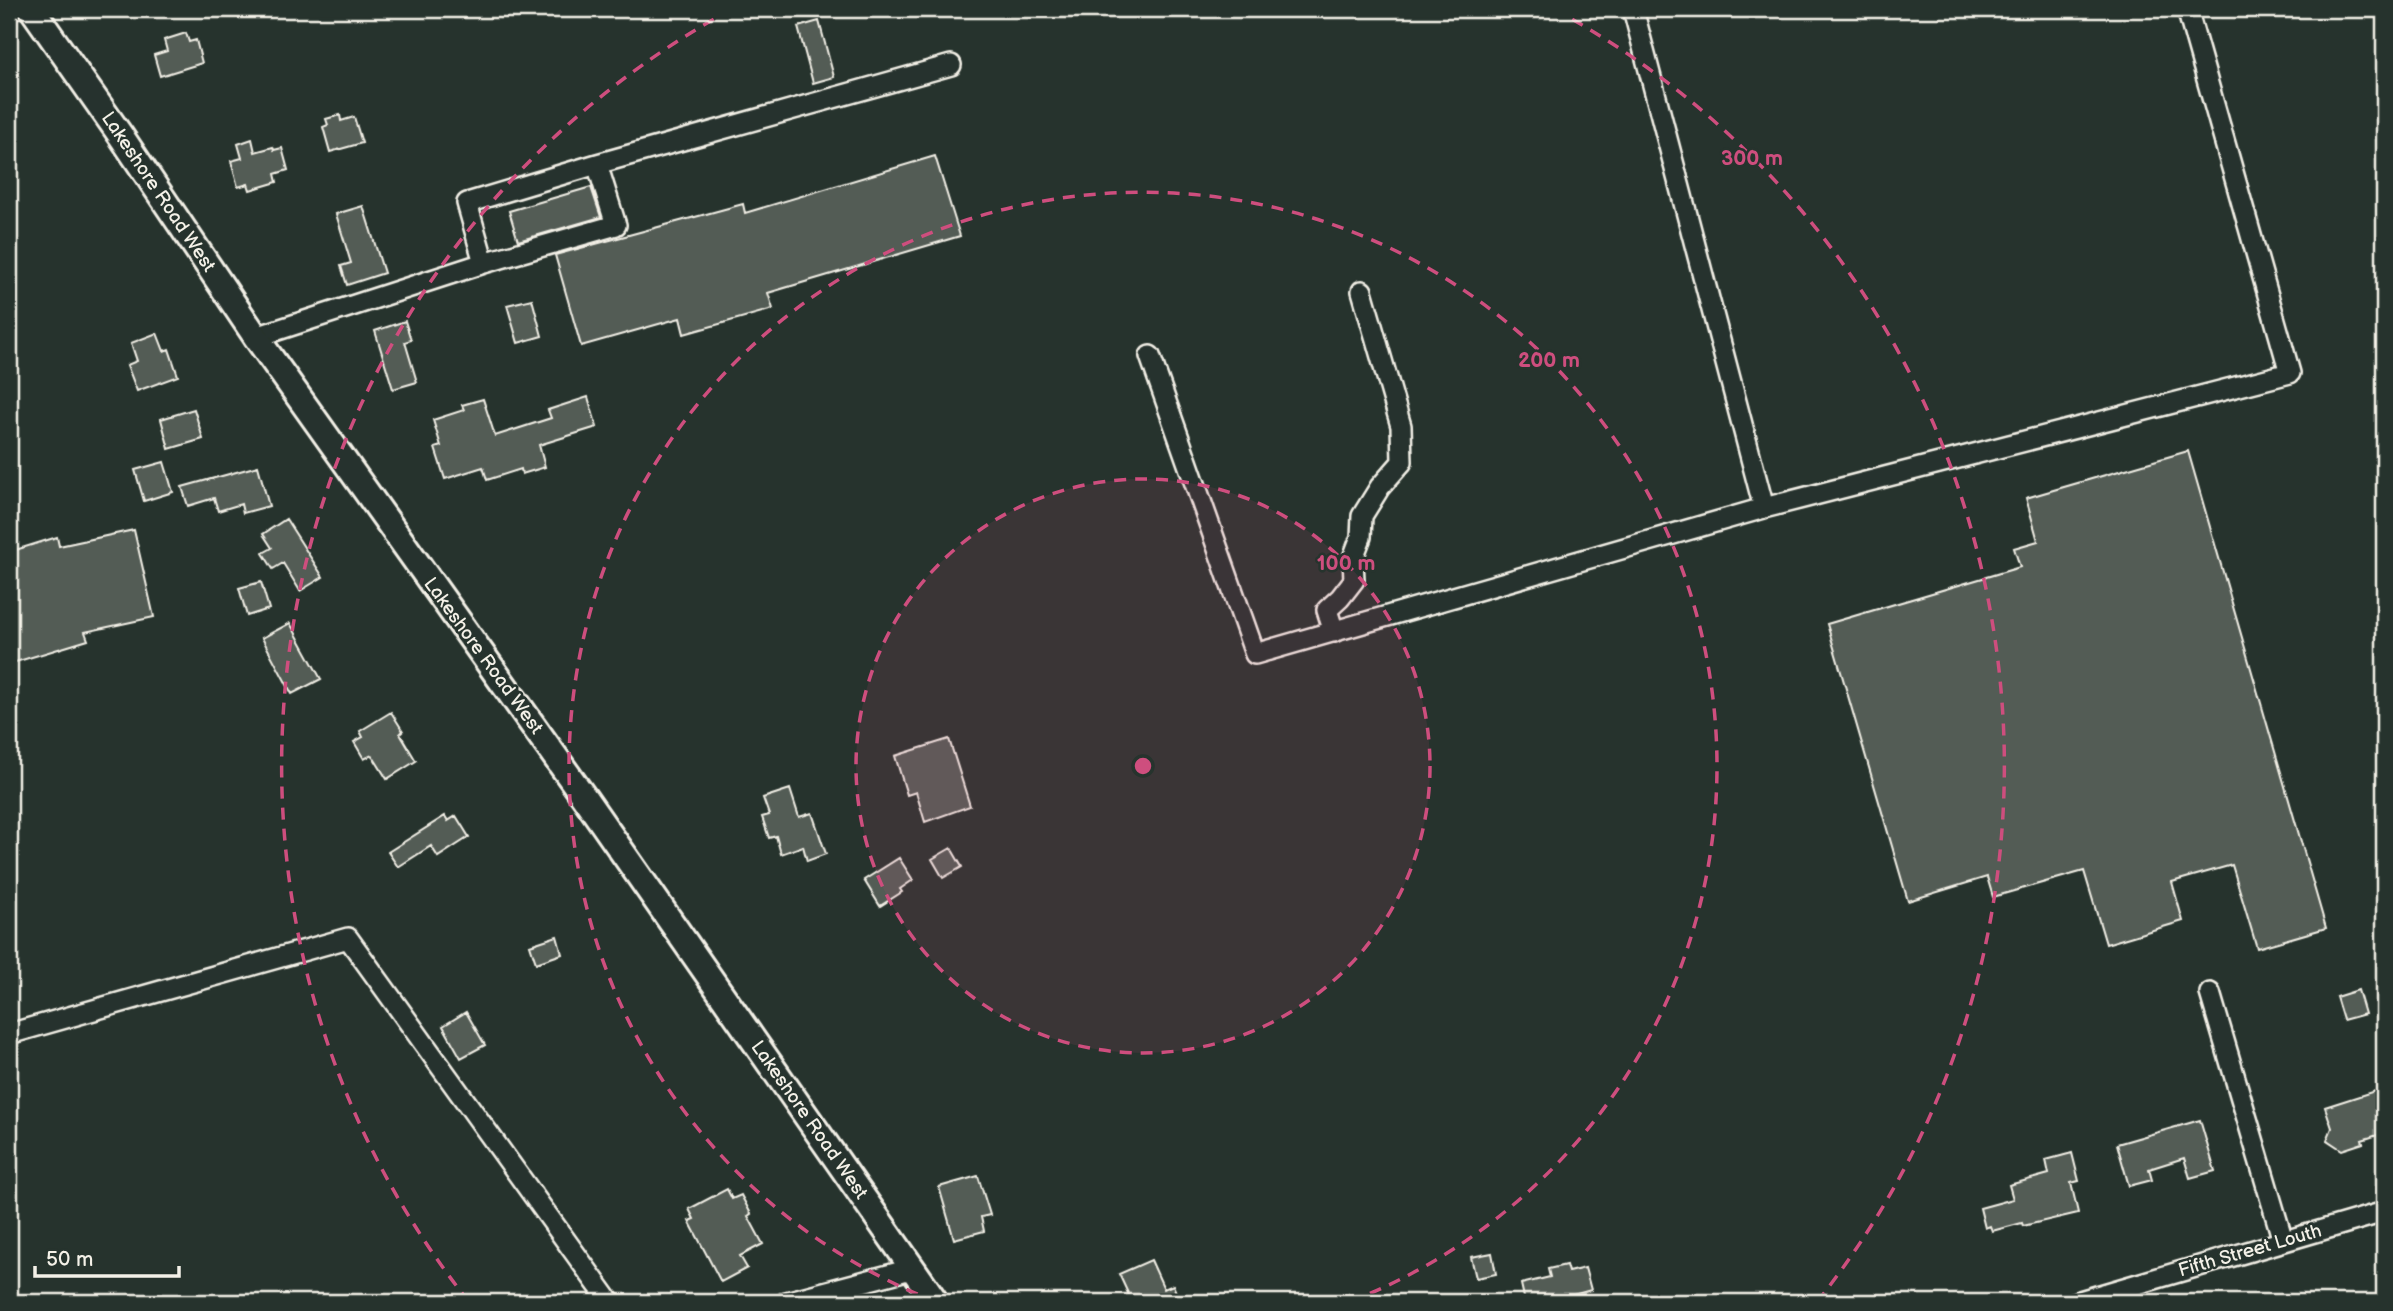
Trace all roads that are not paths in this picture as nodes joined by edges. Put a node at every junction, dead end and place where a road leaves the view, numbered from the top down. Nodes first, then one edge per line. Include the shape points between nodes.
1 (32, 9) edge
2 (1633, 9) edge
3 (2187, 9) edge
4 (951, 65) dead end
5 (597, 164) junction
6 (484, 263) junction
7 (1362, 291) dead end
8 (256, 337) junction
9 (1150, 356) dead end
10 (1765, 508) junction
11 (1334, 632) junction
12 (2210, 993) dead end
13 (9, 1034) edge
14 (2384, 1212) edge
15 (2283, 1241) junction
16 (911, 1269) junction
17 (610, 1302) edge
18 (786, 1302) edge
19 (936, 1302) edge
20 (2076, 1302) edge

1 - 8 main road, Lakeshore Road West
2 - 10 street
3 - 10 street via 2290,373
4 - 5 street
5 - 6 street via 467,204
5 - 6 street via 616,225
6 - 8 street
7 - 11 street via 1401,426 1402,462 1362,516 1353,558 1354,580 1327,610
8 - 16 main road, Lakeshore Road West via 584,797
9 - 11 street via 1255,654
10 - 11 street
12 - 15 street
13 - 17 street via 348,939
14 - 15 street, Fifth Street Louth
15 - 20 street, Fifth Street Louth
16 - 18 street
16 - 19 main road, Lakeshore Road West

